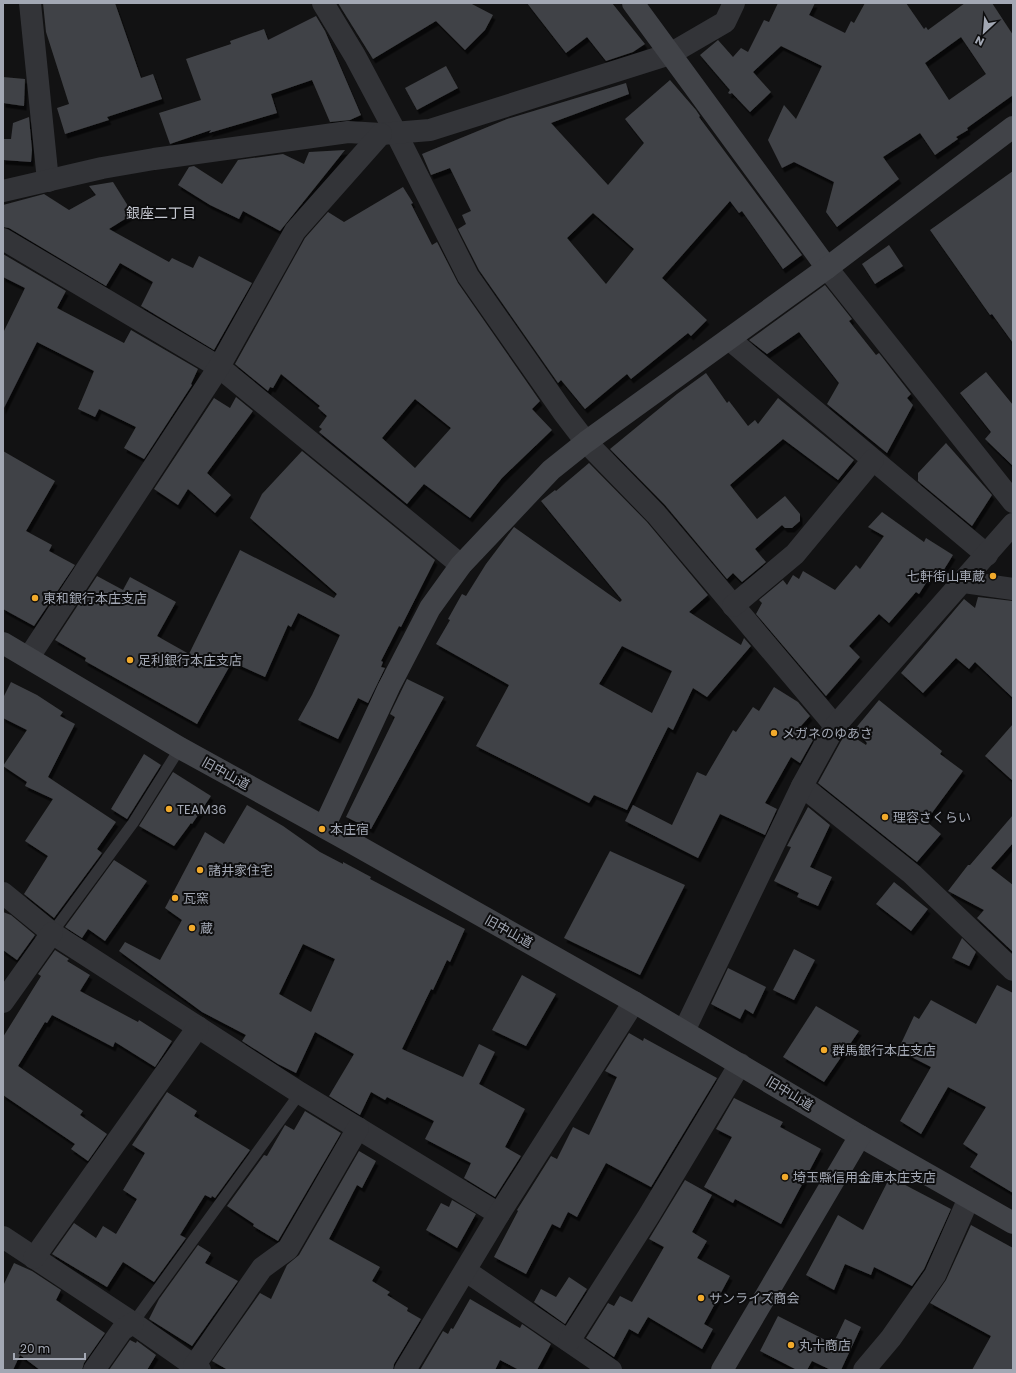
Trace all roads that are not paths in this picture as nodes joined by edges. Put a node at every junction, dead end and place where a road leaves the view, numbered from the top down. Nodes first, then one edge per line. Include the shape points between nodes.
1 (30, 3) edge
2 (323, 3) edge
3 (633, 3) edge
4 (734, 3) edge
5 (670, 54) junction
6 (1013, 128) edge
7 (388, 134) junction
8 (48, 181) junction
9 (3, 191) edge
10 (3, 239) edge
11 (827, 268) junction
12 (729, 339) junction
13 (219, 367) junction
14 (586, 442) junction
15 (873, 460) junction
16 (1013, 502) edge
17 (1013, 524) edge
18 (987, 555) junction
19 (461, 565) junction
20 (964, 582) junction
21 (1013, 589) edge
22 (733, 606) junction
23 (3, 643) edge
24 (29, 657) junction
25 (835, 726) junction
26 (180, 748) junction
27 (802, 786) junction
28 (324, 827) junction
29 (3, 893) edge
30 (52, 933) junction
31 (1013, 970) edge
32 (3, 1002) edge
33 (634, 1002) junction
34 (198, 1027) junction
35 (684, 1031) junction
36 (740, 1064) junction
37 (300, 1093) junction
38 (358, 1128) junction
39 (860, 1136) junction
40 (969, 1198) junction
41 (499, 1214) junction
42 (1013, 1223) edge
43 (6, 1247) edge
44 (34, 1258) junction
45 (466, 1271) junction
46 (133, 1323) junction
47 (569, 1341) junction
48 (197, 1368) edge
49 (94, 1370) edge
50 (405, 1370) edge
51 (611, 1370) edge
52 (722, 1370) edge
53 (864, 1370) edge

1 - 8 street
2 - 7 street via 355,56
3 - 5 street
4 - 5 street via 725,22
5 - 7 street via 430,130
5 - 11 street
6 - 11 street
7 - 8 street via 348,132 154,159
7 - 13 street via 295,232
7 - 14 street via 468,276
8 - 9 street
10 - 13 street
11 - 12 street
11 - 16 street
12 - 14 street
12 - 15 street
13 - 19 street
13 - 24 street
14 - 19 street via 551,470
14 - 22 street via 656,514
15 - 18 street
15 - 22 street via 795,554
17 - 18 street
18 - 20 street
19 - 28 street via 430,608 389,686
20 - 21 street
20 - 25 street
22 - 25 street
23 - 24 street, 旧中山道
24 - 26 street, 旧中山道
25 - 27 street
26 - 28 street, 旧中山道
26 - 30 lane via 133,823
27 - 31 street via 912,874
27 - 35 street
28 - 33 street, 旧中山道
29 - 30 street
30 - 32 street
30 - 34 street
33 - 35 street, 旧中山道
33 - 41 street
34 - 37 street
34 - 44 street
35 - 36 street, 旧中山道
36 - 39 street, 旧中山道
36 - 47 street via 648,1217
37 - 38 street
37 - 46 lane
38 - 41 street
38 - 48 street via 288,1249 262,1268
39 - 40 street, 旧中山道
39 - 52 street
40 - 42 street, 旧中山道
40 - 53 street via 935,1275 892,1338
41 - 45 street
43 - 44 street
44 - 46 street
45 - 47 street
45 - 50 street
46 - 48 street
46 - 49 street via 122,1330
47 - 51 street

